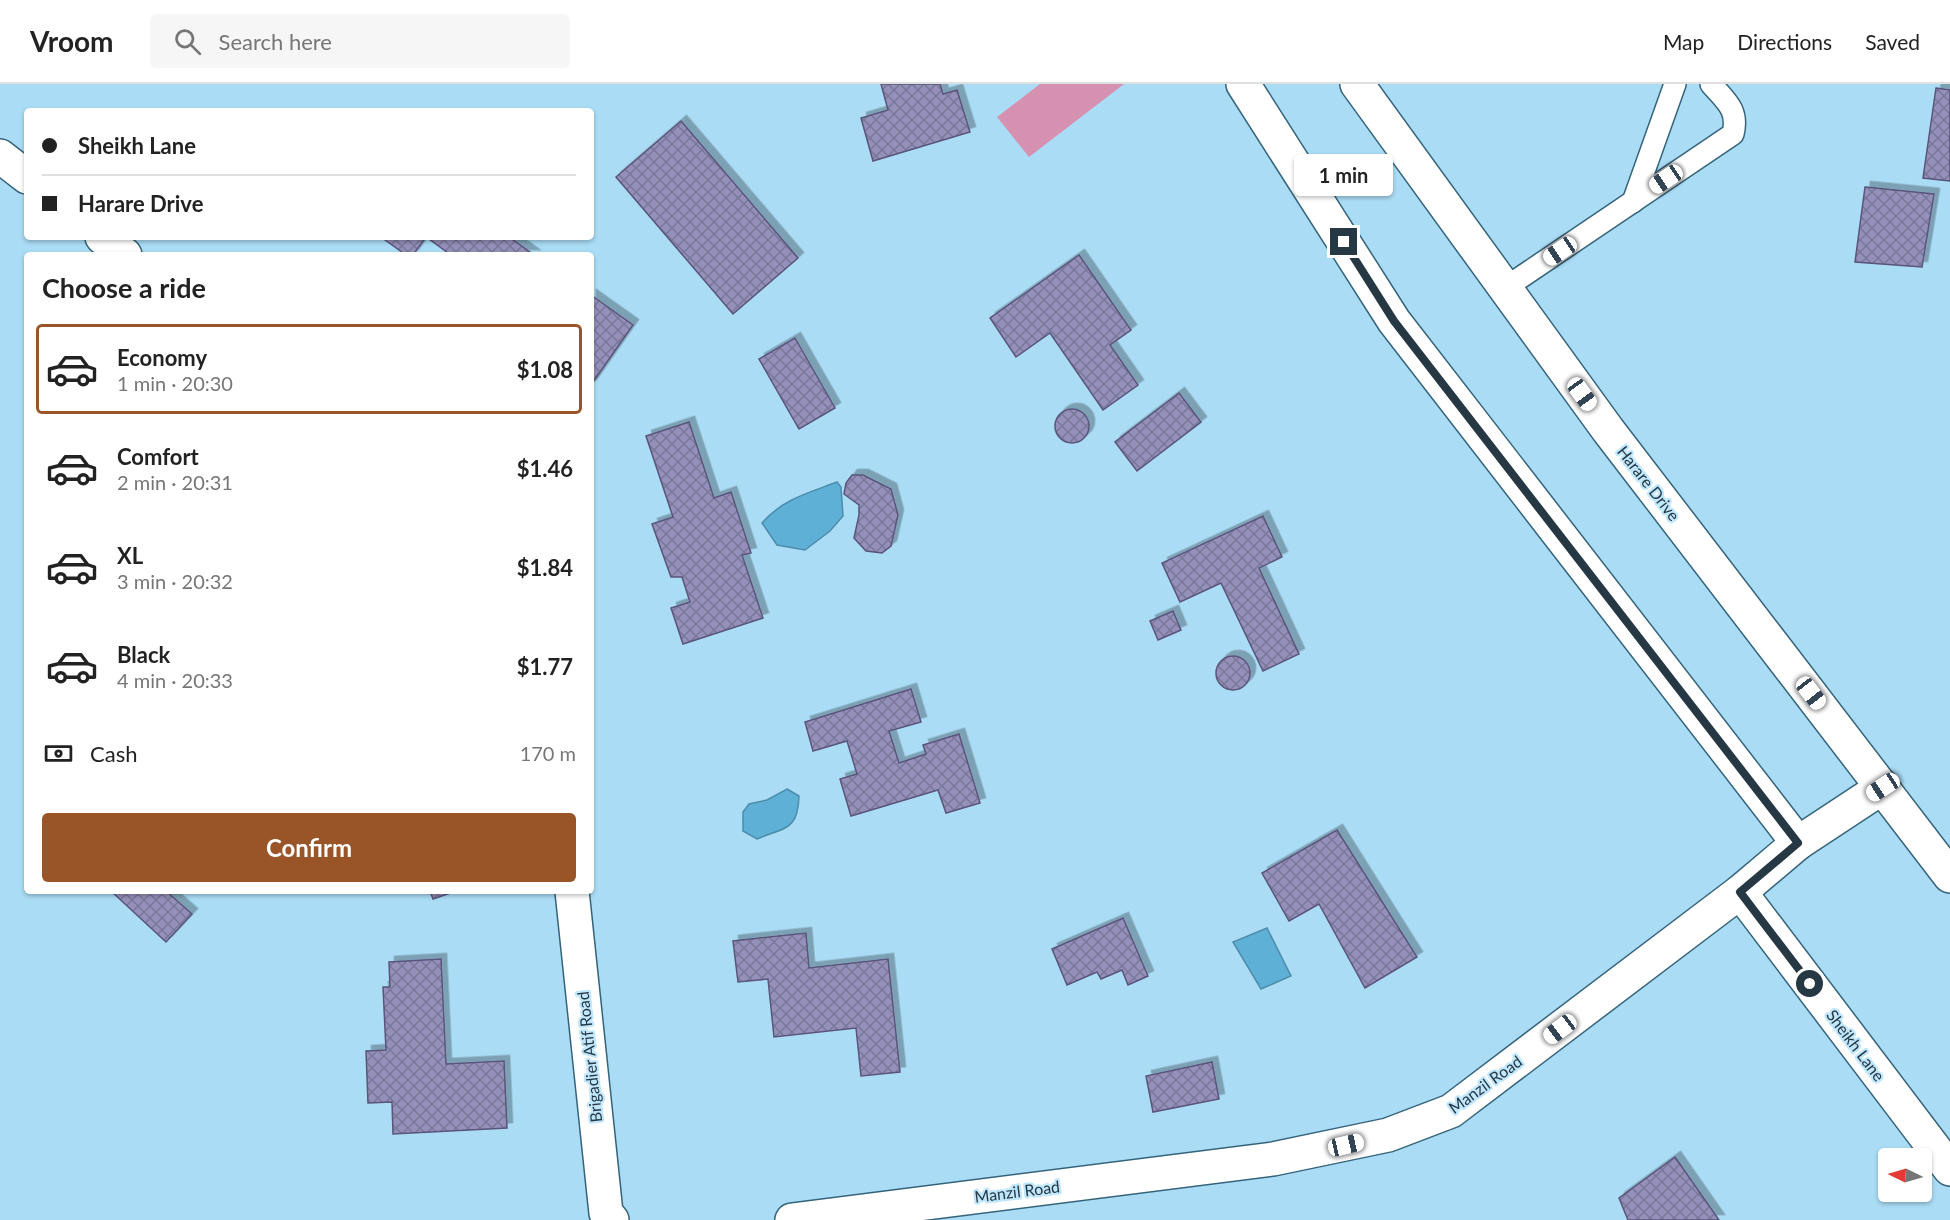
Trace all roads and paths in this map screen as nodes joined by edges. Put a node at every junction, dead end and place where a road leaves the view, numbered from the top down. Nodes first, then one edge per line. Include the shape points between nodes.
1 (1244, 84) edge
2 (1357, 84) edge
3 (1675, 84) edge
4 (1711, 84) edge
5 (0, 156) edge
6 (24, 175) edge
7 (1633, 202) junction
8 (106, 240) edge
9 (120, 252) edge
10 (1505, 288) junction
11 (1883, 787) junction
12 (1798, 843) junction
13 (1950, 876) edge
14 (1740, 892) junction
15 (572, 894) edge
16 (1950, 1169) edge
17 (612, 1220) edge
18 (792, 1220) edge

1 - 12 street via 1394,321
2 - 10 street, Harare Drive
3 - 7 lane
4 - 7 lane via 1732,110 1736,121 1733,134
5 - 6 street
7 - 10 lane
8 - 9 street
10 - 11 street, Harare Drive via 1608,430
11 - 12 street, Manzil Road
11 - 13 street, Harare Drive
12 - 14 street, Manzil Road
14 - 16 street, Sheikh Lane
14 - 18 street, Manzil Road via 1451,1111 1388,1135 1273,1159
15 - 17 street, Brigadier Atif Road via 606,1213

